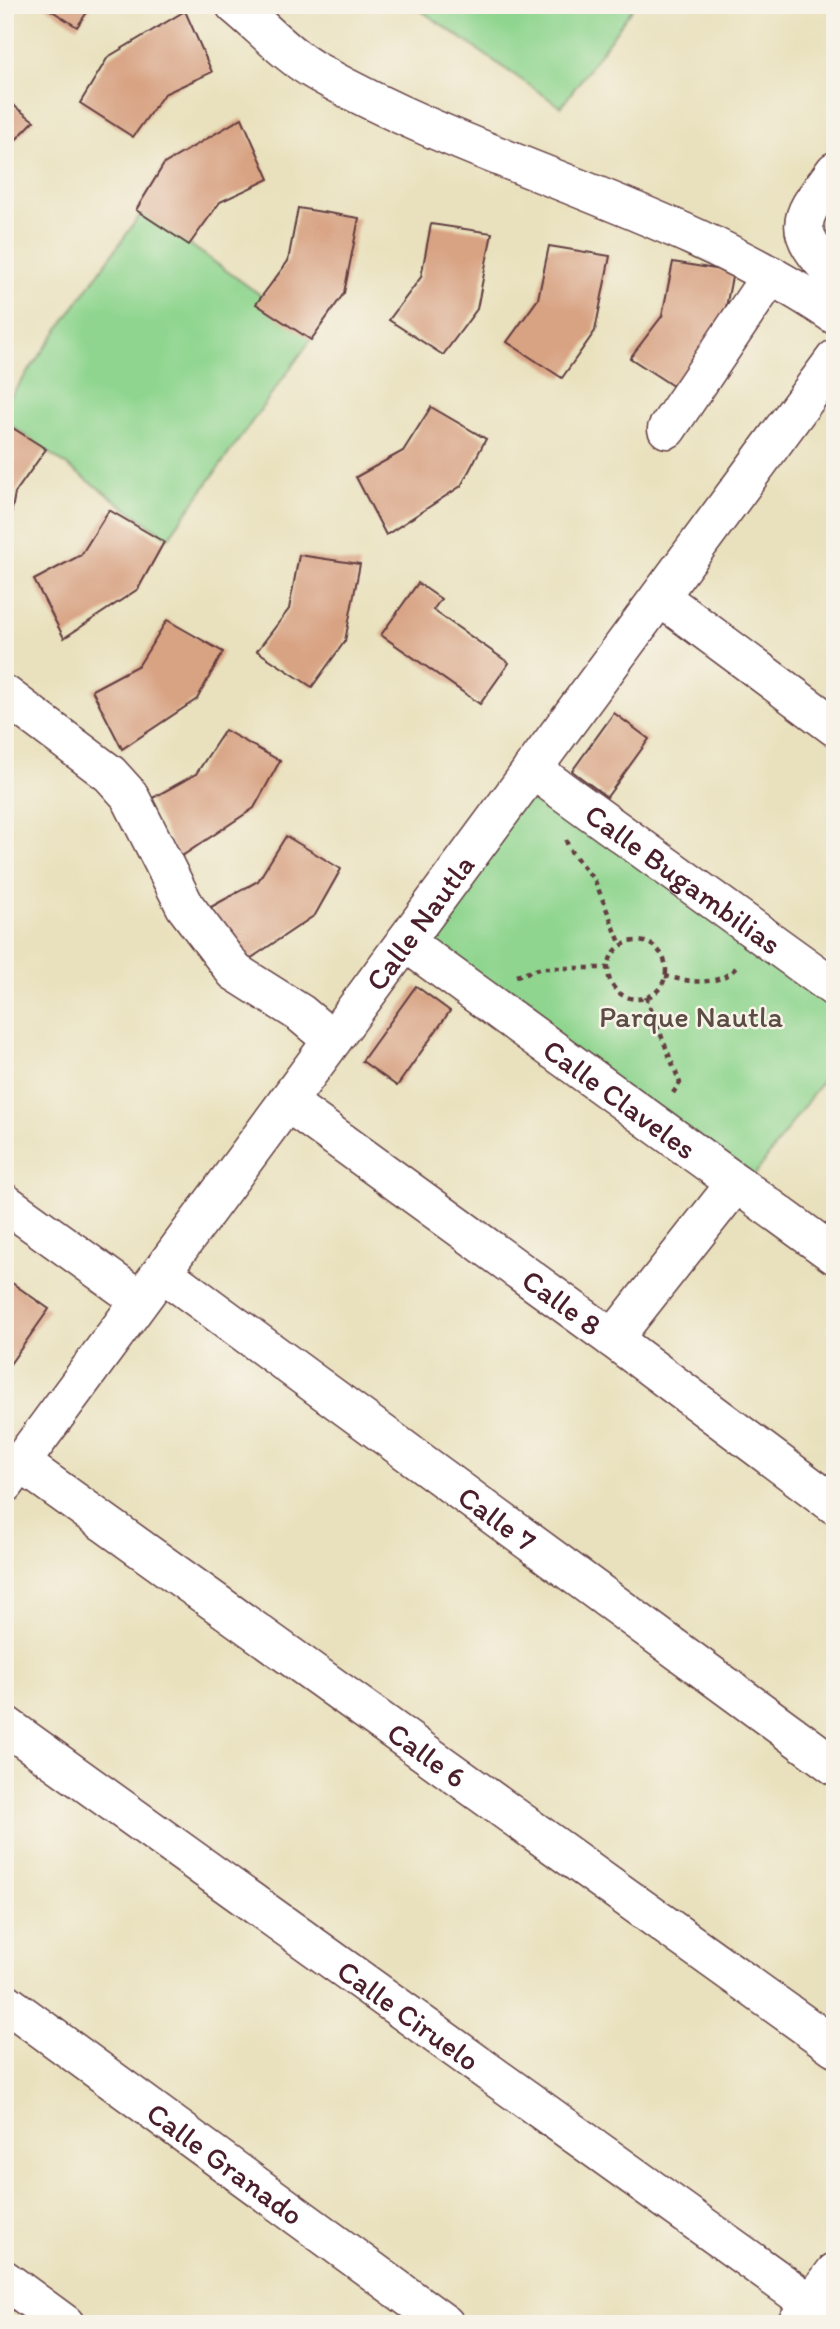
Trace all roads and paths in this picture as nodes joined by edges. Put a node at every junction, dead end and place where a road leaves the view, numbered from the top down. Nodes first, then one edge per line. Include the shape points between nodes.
1 (235, 5) edge
2 (835, 171) edge
3 (771, 275) junction
4 (835, 276) edge
5 (835, 315) edge
6 (835, 359) edge
7 (667, 429) dead end
8 (660, 597) junction
9 (5, 695) edge
10 (835, 727) edge
11 (532, 769) junction
12 (568, 794) junction
13 (762, 933) junction
14 (405, 942) junction
15 (621, 945) junction
16 (607, 968) junction
17 (665, 976) junction
18 (835, 988) edge
19 (472, 990) junction
20 (646, 997) junction
21 (332, 1040) junction
22 (287, 1102) junction
23 (653, 1123) junction
24 (736, 1183) junction
25 (5, 1202) edge
26 (835, 1255) edge
27 (151, 1286) junction
28 (613, 1339) junction
29 (13, 1474) edge
30 (835, 1505) edge
31 (5, 1725) edge
32 (835, 1766) edge
33 (5, 2002) edge
34 (835, 2047) edge
35 (835, 2272) edge
36 (5, 2280) edge
37 (814, 2316) edge
38 (65, 2324) edge
39 (445, 2324) edge

1 - 3 street via 315,71 467,146 661,223
2 - 4 street via 804,213 803,232
3 - 5 street
3 - 7 street
6 - 8 street, Calle Nautla
8 - 10 street
8 - 11 street, Calle Nautla
9 - 21 street via 110,774 129,795 185,906 235,972 300,1013
11 - 12 street, Calle Bugambilias
11 - 14 street, Calle Nautla
12 - 13 street, Calle Bugambilias
12 - 15 path via 558,816 569,849 595,881
13 - 17 path via 732,973 699,984
13 - 18 street, Calle Bugambilias
14 - 19 street, Calle Claveles
14 - 21 street, Calle Nautla
15 - 16 path
15 - 17 path via 640,940 649,943 663,957
16 - 19 path via 542,968
16 - 20 path via 618,993 627,998
17 - 20 path
19 - 23 street, Calle Claveles
20 - 23 path via 680,1083
21 - 22 street, Calle Nautla
22 - 27 street, Calle Nautla
22 - 28 street, Calle 8
23 - 24 street, Calle Claveles
24 - 26 street, Calle Claveles
24 - 28 street
25 - 27 street, Calle 7
27 - 29 street, Calle Nautla
27 - 32 street, Calle 7
28 - 30 street, Calle 8
29 - 34 street, Calle 6
31 - 37 street, Calle Ciruelo
33 - 39 street, Calle Granado
35 - 37 street
36 - 38 street

